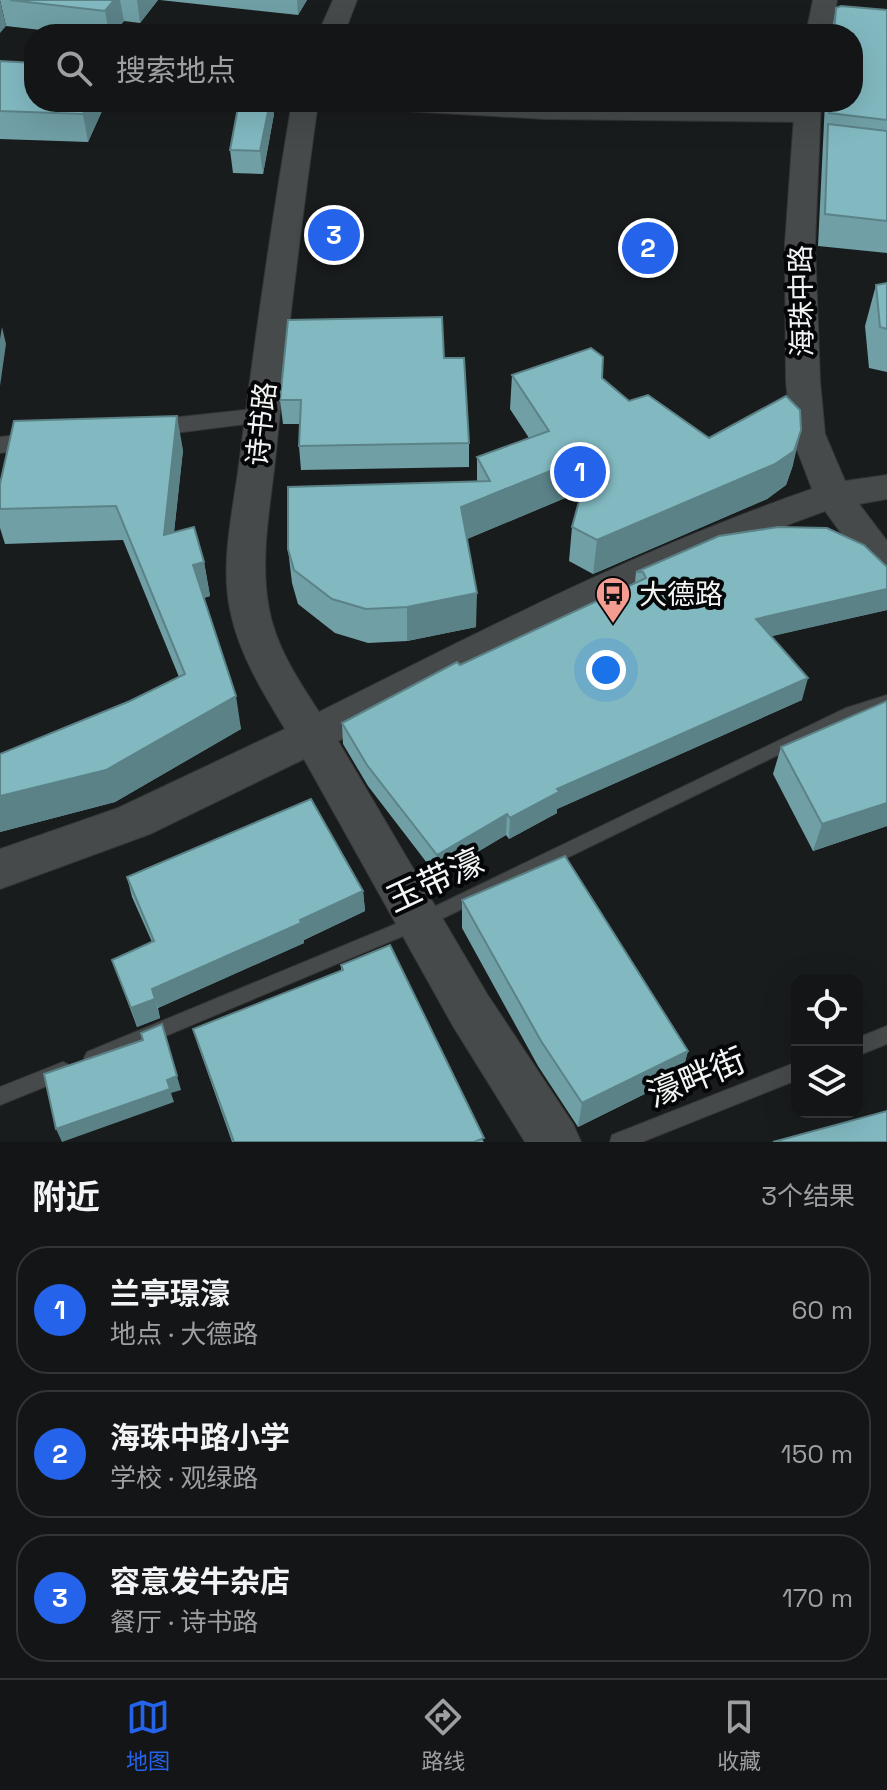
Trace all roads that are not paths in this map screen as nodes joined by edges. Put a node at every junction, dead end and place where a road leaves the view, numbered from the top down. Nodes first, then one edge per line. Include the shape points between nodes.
1 (345, 0) edge
2 (825, 0) edge
3 (335, 24) edge
4 (821, 24) edge
5 (303, 112) edge
6 (528, 112) edge
7 (809, 128) edge
8 (262, 416) junction
9 (123, 431) edge
10 (62, 438) edge
11 (0, 445) edge
12 (887, 487) edge
13 (833, 495) junction
14 (887, 568) edge
15 (887, 701) edge
16 (312, 732) junction
17 (0, 869) edge
18 (421, 921) junction
19 (887, 1035) edge
20 (860, 1046) edge
21 (791, 1073) edge
22 (0, 1096) edge
23 (555, 1142) edge
24 (619, 1142) edge

1 - 3 street
2 - 4 street
5 - 8 street, 诗书路
6 - 7 street
7 - 13 street, 海珠中路 via 800,244 803,381 808,434
8 - 9 street
8 - 16 street, 诗书路 via 247,571 249,611 276,675
10 - 11 street
12 - 13 street
13 - 14 street, 海珠中路
13 - 16 street via 739,528 596,590
15 - 18 lane, 玉带濠 via 851,712
16 - 17 street via 134,821
16 - 18 street, 诗书路
18 - 22 lane, 玉带濠
18 - 23 street, 诗书路 via 507,1075
19 - 20 lane
21 - 24 lane, 濠畔街

